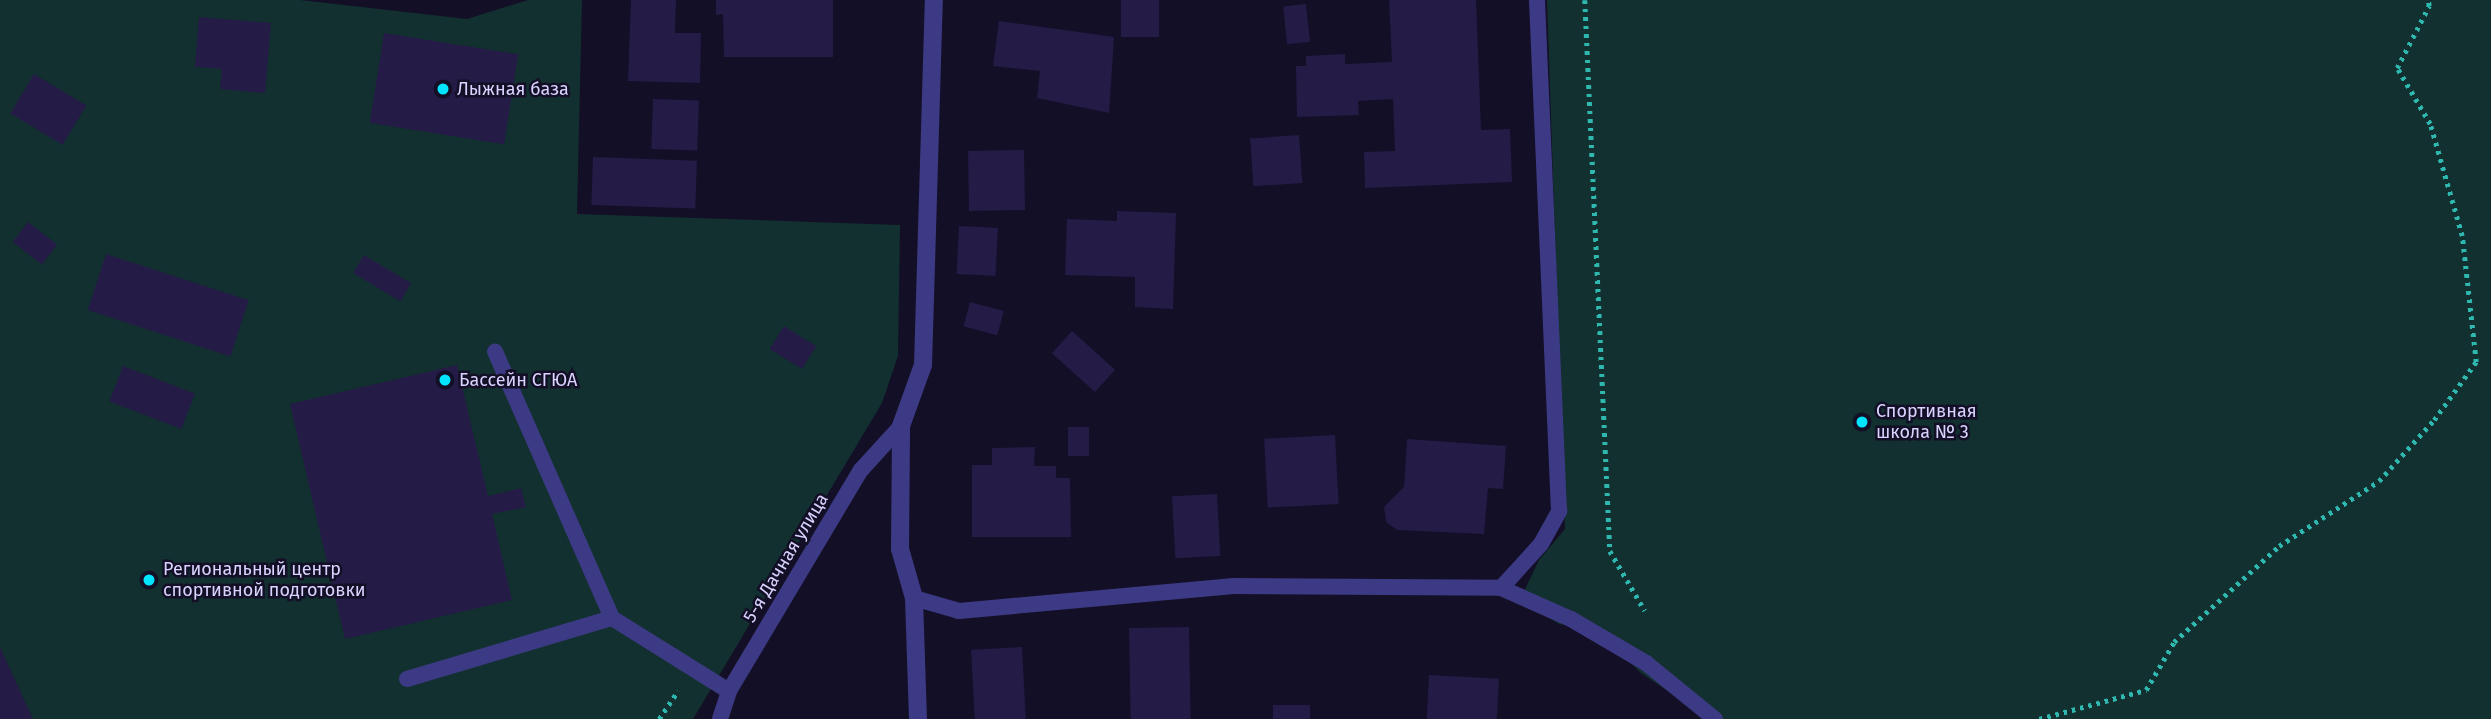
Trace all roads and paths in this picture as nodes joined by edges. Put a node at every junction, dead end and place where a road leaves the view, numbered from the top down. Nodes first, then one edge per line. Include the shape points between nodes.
1 (934, 0) edge
2 (1537, 0) edge
3 (1585, 0) edge
4 (2428, 0) edge
5 (495, 352) dead end
6 (901, 426) junction
7 (1501, 588) junction
8 (914, 598) junction
9 (1646, 611) dead end
10 (612, 618) junction
11 (407, 679) dead end
12 (729, 691) junction
13 (720, 719) edge
14 (918, 719) edge
15 (1715, 719) edge
16 (2039, 719) edge

1 - 6 street via 923,365
2 - 7 lane via 1559,511 1541,544
3 - 9 path via 1610,551
4 - 16 path via 2398,68 2430,124 2462,236 2476,362 2379,481 2278,546 2174,642 2146,690
5 - 10 lane
6 - 8 street via 900,549
6 - 12 lane, 5-я Дачная улица via 861,470
7 - 8 lane via 1234,586 959,611
7 - 15 lane via 1571,619 1646,663
8 - 14 street
10 - 11 lane
10 - 12 lane
12 - 13 lane, 5-я Дачная улица

